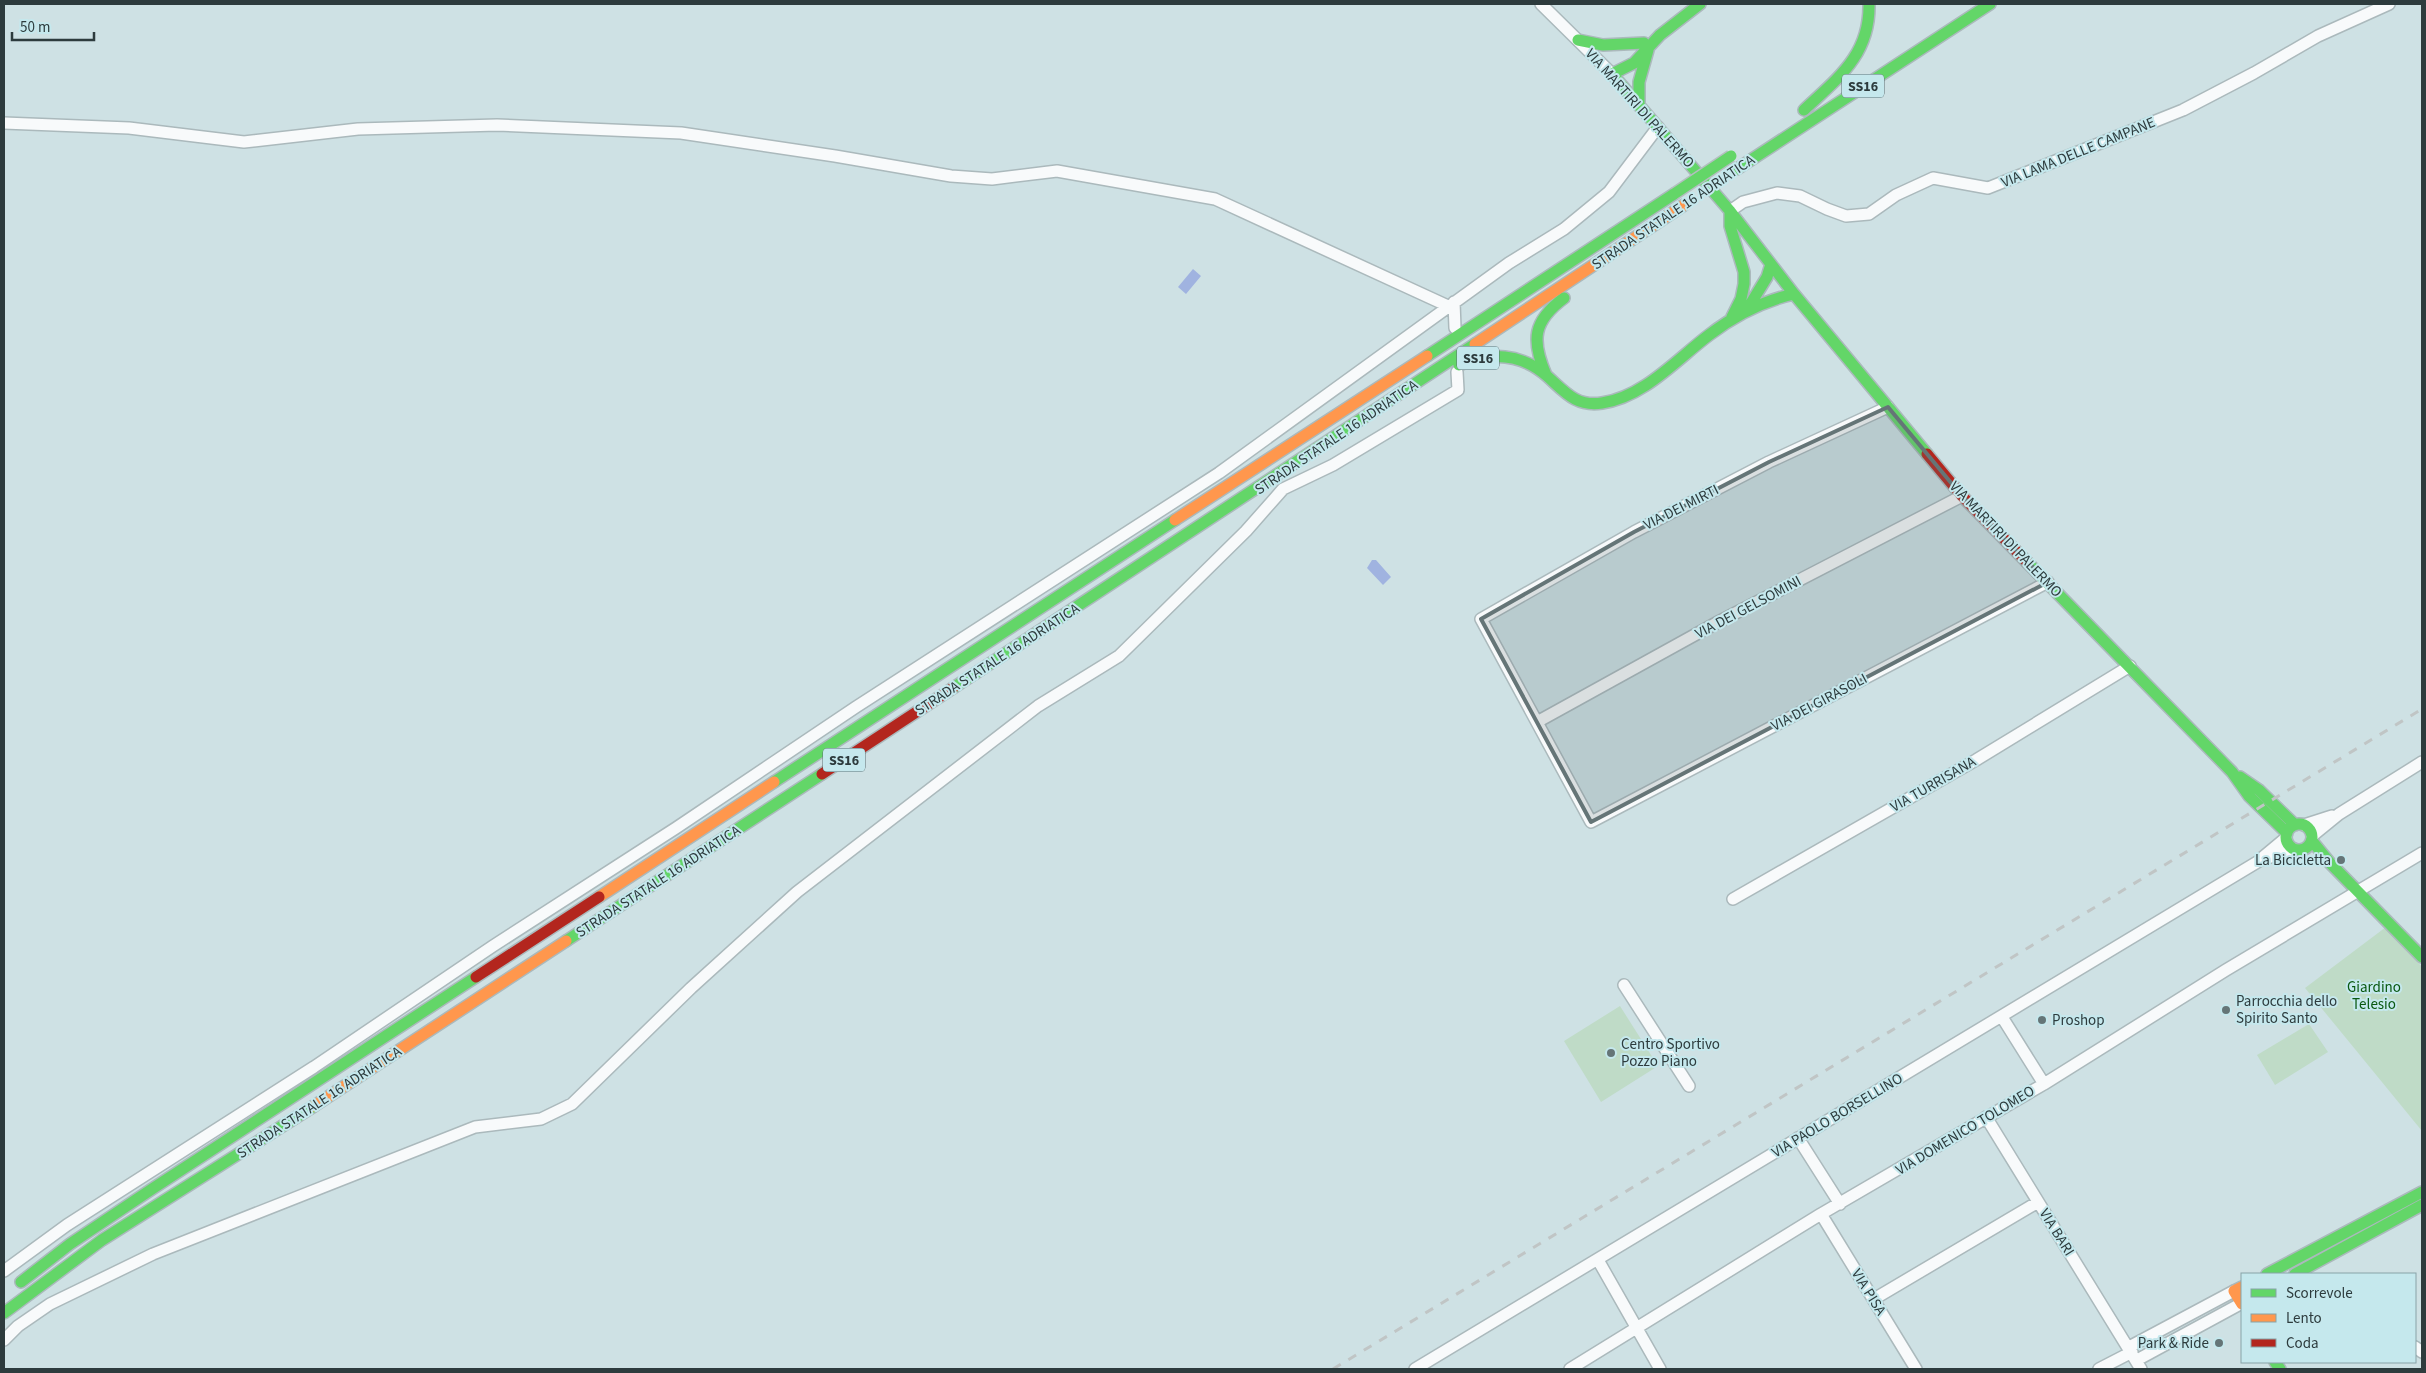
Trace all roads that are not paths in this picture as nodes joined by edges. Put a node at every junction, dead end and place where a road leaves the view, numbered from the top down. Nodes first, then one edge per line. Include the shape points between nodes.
1 (1541, 4) edge
2 (1700, 4) edge
3 (1869, 4) edge
4 (1990, 4) edge
5 (2389, 4) edge
6 (1578, 40) junction
7 (1646, 46) junction
8 (1859, 73) dead end
9 (1612, 74) junction
10 (1639, 106) junction
11 (4, 123) edge
12 (1658, 126) junction
13 (1735, 154) dead end
14 (1730, 211) junction
15 (1658, 223) junction
16 (1771, 264) junction
17 (1746, 284) junction
18 (1794, 294) junction
19 (1451, 304) junction
20 (1748, 308) junction
21 (1732, 318) junction
22 (1455, 328) dead end
23 (1457, 372) dead end
24 (1546, 375) junction
25 (1411, 387) junction
26 (1888, 407) junction
27 (1962, 496) junction
28 (2048, 582) junction
29 (2130, 666) junction
30 (1537, 722) junction
31 (2422, 762) edge
32 (2338, 814) junction
33 (2293, 830) junction
34 (2306, 844) junction
35 (2422, 853) edge
36 (2259, 861) junction
37 (2360, 891) junction
38 (1733, 899) dead end
39 (2422, 957) edge
40 (1624, 985) dead end
41 (2002, 1017) junction
42 (2044, 1084) junction
43 (1689, 1086) dead end
44 (1986, 1117) junction
45 (1798, 1138) junction
46 (2422, 1192) edge
47 (2038, 1202) junction
48 (1840, 1204) junction
49 (2422, 1205) edge
50 (1821, 1214) junction
51 (1598, 1260) junction
52 (4, 1271) edge
53 (2268, 1273) edge
54 (2297, 1273) edge
55 (2238, 1289) edge
56 (11, 1290) dead end
57 (1874, 1299) junction
58 (2241, 1304) edge
59 (4, 1313) edge
60 (1637, 1328) junction
61 (4, 1340) edge
62 (2135, 1357) edge
63 (1415, 1369) edge
64 (1570, 1369) edge
65 (1660, 1369) edge
66 (1916, 1369) edge
67 (2099, 1369) edge

1 - 6 street, VIA MARTIRI DI PALERMO
2 - 7 main road
3 - 8 main road, SS16 via 1865,40 1854,63 1800,112
4 - 15 main road, STRADA STATALE 16 ADRIATICA / SS16
5 - 14 street, VIA LAMA DELLE CAMPANE via 2318,36 2183,110 1988,188 1933,178 1896,195 1869,214 1846,216 1800,196 1777,193 1743,202
6 - 7 main road via 1604,45
6 - 9 street, VIA MARTIRI DI PALERMO
7 - 9 main road via 1624,54
7 - 10 main road via 1639,82
9 - 10 main road, VIA MARTIRI DI PALERMO
10 - 12 main road, VIA MARTIRI DI PALERMO
11 - 19 street via 130,128 244,142 358,129 497,125 661,132 951,176 992,179 1057,171 1215,199
12 - 14 main road, VIA MARTIRI DI PALERMO
12 - 19 street via 1609,192 1564,229
13 - 56 main road, STRADA STATALE 16 ADRIATICA / SS16, bridge via 152,1189 70,1244
14 - 16 main road, VIA MARTIRI DI PALERMO
14 - 17 main road, SS16 via 1729,223 1742,260
15 - 24 main road, SS16 via 1640,245 1554,304 1545,314 1536,340 1537,356
15 - 25 main road, STRADA STATALE 16 ADRIATICA / SS16
16 - 17 main road, SS16 via 1758,271
16 - 18 main road, VIA MARTIRI DI PALERMO
16 - 20 main road, SS16
17 - 21 main road, SS16
18 - 20 main road, SS16
18 - 26 main road, VIA MARTIRI DI PALERMO
19 - 22 street
19 - 52 street via 1219,473 856,706 306,1073 67,1224
20 - 21 main road, SS16
21 - 24 main road, SS16 via 1647,384 1614,401 1585,404 1563,392
23 - 61 street via 1458,390 1333,465 1284,489 1119,656 1038,706 797,892 691,988 572,1104 541,1119 475,1127 153,1254 50,1304
24 - 25 main road, SS16 via 1526,362 1508,356 1487,355
25 - 59 main road, STRADA STATALE 16 ADRIATICA / SS16 via 304,1113 102,1240
26 - 27 main road, VIA MARTIRI DI PALERMO
26 - 30 street, VIA DEI MIRTI via 1769,462 1643,527 1481,619
27 - 28 main road, VIA MARTIRI DI PALERMO
27 - 30 street, VIA DEI GELSOMINI via 1720,621
28 - 29 main road, VIA MARTIRI DI PALERMO
28 - 30 street, VIA DEI GIRASOLI via 1591,822
29 - 33 main road, VIA MARTIRI DI PALERMO via 2232,772 2259,790
29 - 38 street, VIA TURRISANA via 1976,760
31 - 32 street
32 - 33 street
32 - 34 street
33 - 34 main road via 2310,830
33 - 34 main road via 2288,845
33 - 36 street, VIA PAOLO BORSELLINO
34 - 36 street, VIA PAOLO BORSELLINO
34 - 37 main road
35 - 37 street, VIA DOMENICO TOLOMEO
36 - 41 street, VIA PAOLO BORSELLINO
37 - 39 main road
37 - 42 street, VIA DOMENICO TOLOMEO
40 - 43 street
41 - 42 street
41 - 45 street, VIA PAOLO BORSELLINO
42 - 44 street, VIA DOMENICO TOLOMEO
44 - 47 street, VIA BARI
44 - 48 street, VIA DOMENICO TOLOMEO
45 - 48 street
45 - 51 street, VIA PAOLO BORSELLINO
46 - 53 main road
47 - 57 street
47 - 62 street, VIA BARI
48 - 50 street, VIA DOMENICO TOLOMEO
49 - 54 main road
50 - 57 street, VIA PISA
50 - 60 street, VIA DOMENICO TOLOMEO
51 - 60 street
51 - 63 street, VIA PAOLO BORSELLINO
55 - 62 street
57 - 66 street, VIA PISA
58 - 62 street
60 - 64 street, VIA DOMENICO TOLOMEO
60 - 65 street
62 - 67 street

